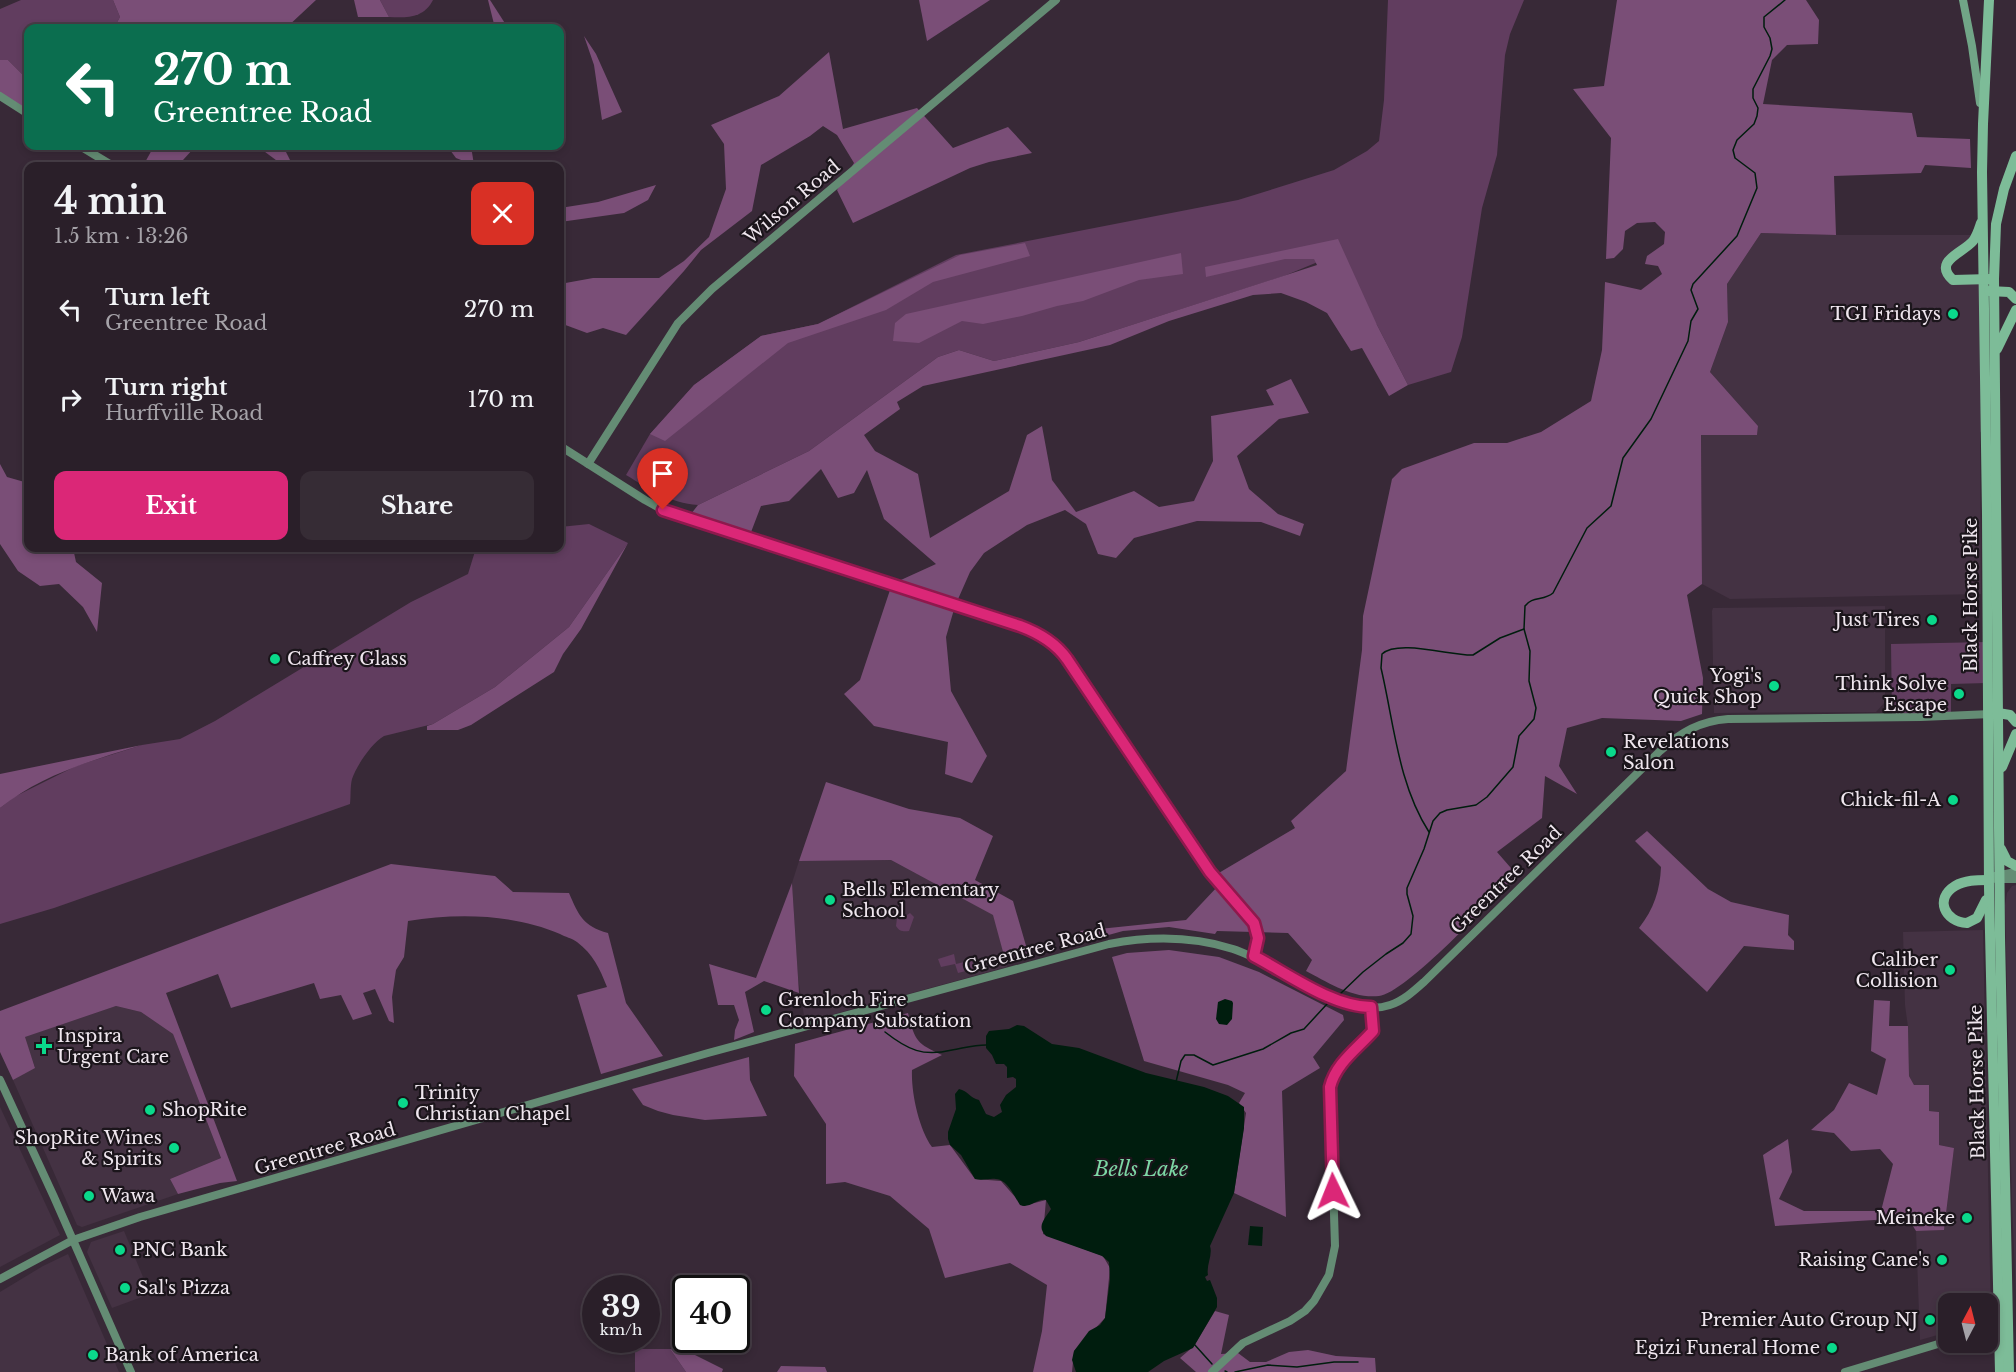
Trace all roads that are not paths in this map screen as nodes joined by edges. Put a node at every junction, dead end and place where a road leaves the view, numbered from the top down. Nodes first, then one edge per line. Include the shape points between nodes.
1 (1056, 0) edge
2 (1963, 0) edge
3 (1988, 0) edge
4 (0, 96) edge
5 (24, 111) edge
6 (1983, 124) junction
7 (87, 150) edge
8 (2016, 156) edge
9 (106, 162) edge
10 (2016, 167) edge
11 (2004, 189) junction
12 (1983, 217) junction
13 (1989, 285) junction
14 (2016, 299) edge
15 (2016, 310) edge
16 (1995, 352) junction
17 (564, 449) edge
18 (588, 464) junction
19 (1993, 714) junction
20 (2016, 722) edge
21 (2015, 742) edge
22 (2016, 757) edge
23 (2003, 762) junction
24 (1999, 780) junction
25 (1999, 846) junction
26 (2016, 866) edge
27 (2016, 872) edge
28 (2016, 879) edge
29 (1994, 880) junction
30 (1254, 956) junction
31 (1371, 1007) junction
32 (1992, 1032) junction
33 (0, 1080) edge
34 (2003, 1098) junction
35 (73, 1240) junction
36 (0, 1279) edge
37 (2004, 1326) junction
38 (1998, 1328) edge
39 (1938, 1344) edge
40 (131, 1372) edge
41 (1212, 1372) edge
42 (1845, 1372) edge
43 (2000, 1372) edge
44 (2009, 1372) edge

1 - 18 street, Wilson Road via 689,311
2 - 6 main road, Black Horse Pike
3 - 6 highway
4 - 5 street
6 - 12 highway, Black Horse Pike
7 - 9 street
8 - 11 highway
10 - 11 highway
11 - 13 highway
12 - 13 highway, Black Horse Pike
12 - 13 highway via 1973,242 1949,261 1946,270 1953,280
13 - 14 highway
13 - 16 highway, Black Horse Pike
13 - 19 highway, Black Horse Pike
15 - 16 highway
16 - 19 highway, Black Horse Pike
17 - 18 street
18 - 30 street via 649,503 679,516 1011,622 1047,639 1067,659 1210,872 1254,923 1258,938
19 - 20 highway via 2010,716
19 - 24 highway, Black Horse Pike
19 - 29 highway, Black Horse Pike
19 - 31 street, Greentree Road via 1732,719 1694,726 1660,750 1417,988 1390,1005
21 - 23 highway
22 - 23 highway
23 - 24 highway
24 - 25 highway, Black Horse Pike
25 - 26 highway via 2007,861
25 - 29 highway, Black Horse Pike
27 - 29 street
28 - 29 street
29 - 29 highway via 1977,918 1967,923 1952,919 1946,912 1945,900 1953,888 1965,882
29 - 32 highway, Black Horse Pike
29 - 34 highway, Black Horse Pike
30 - 31 street, Greentree Road via 1336,1000
30 - 35 street, Greentree Road via 1176,938 1110,944 676,1063 140,1217
31 - 41 street via 1373,1031 1343,1061 1330,1087 1335,1246 1325,1283 1305,1311 1243,1343
32 - 34 highway via 1996,1036 1999,1094
32 - 37 highway, Black Horse Pike
33 - 35 street
34 - 37 highway, Black Horse Pike
35 - 36 street, Greentree Road
35 - 40 street
37 - 38 street
37 - 43 highway, Black Horse Pike
37 - 44 highway, Black Horse Pike
39 - 42 street

